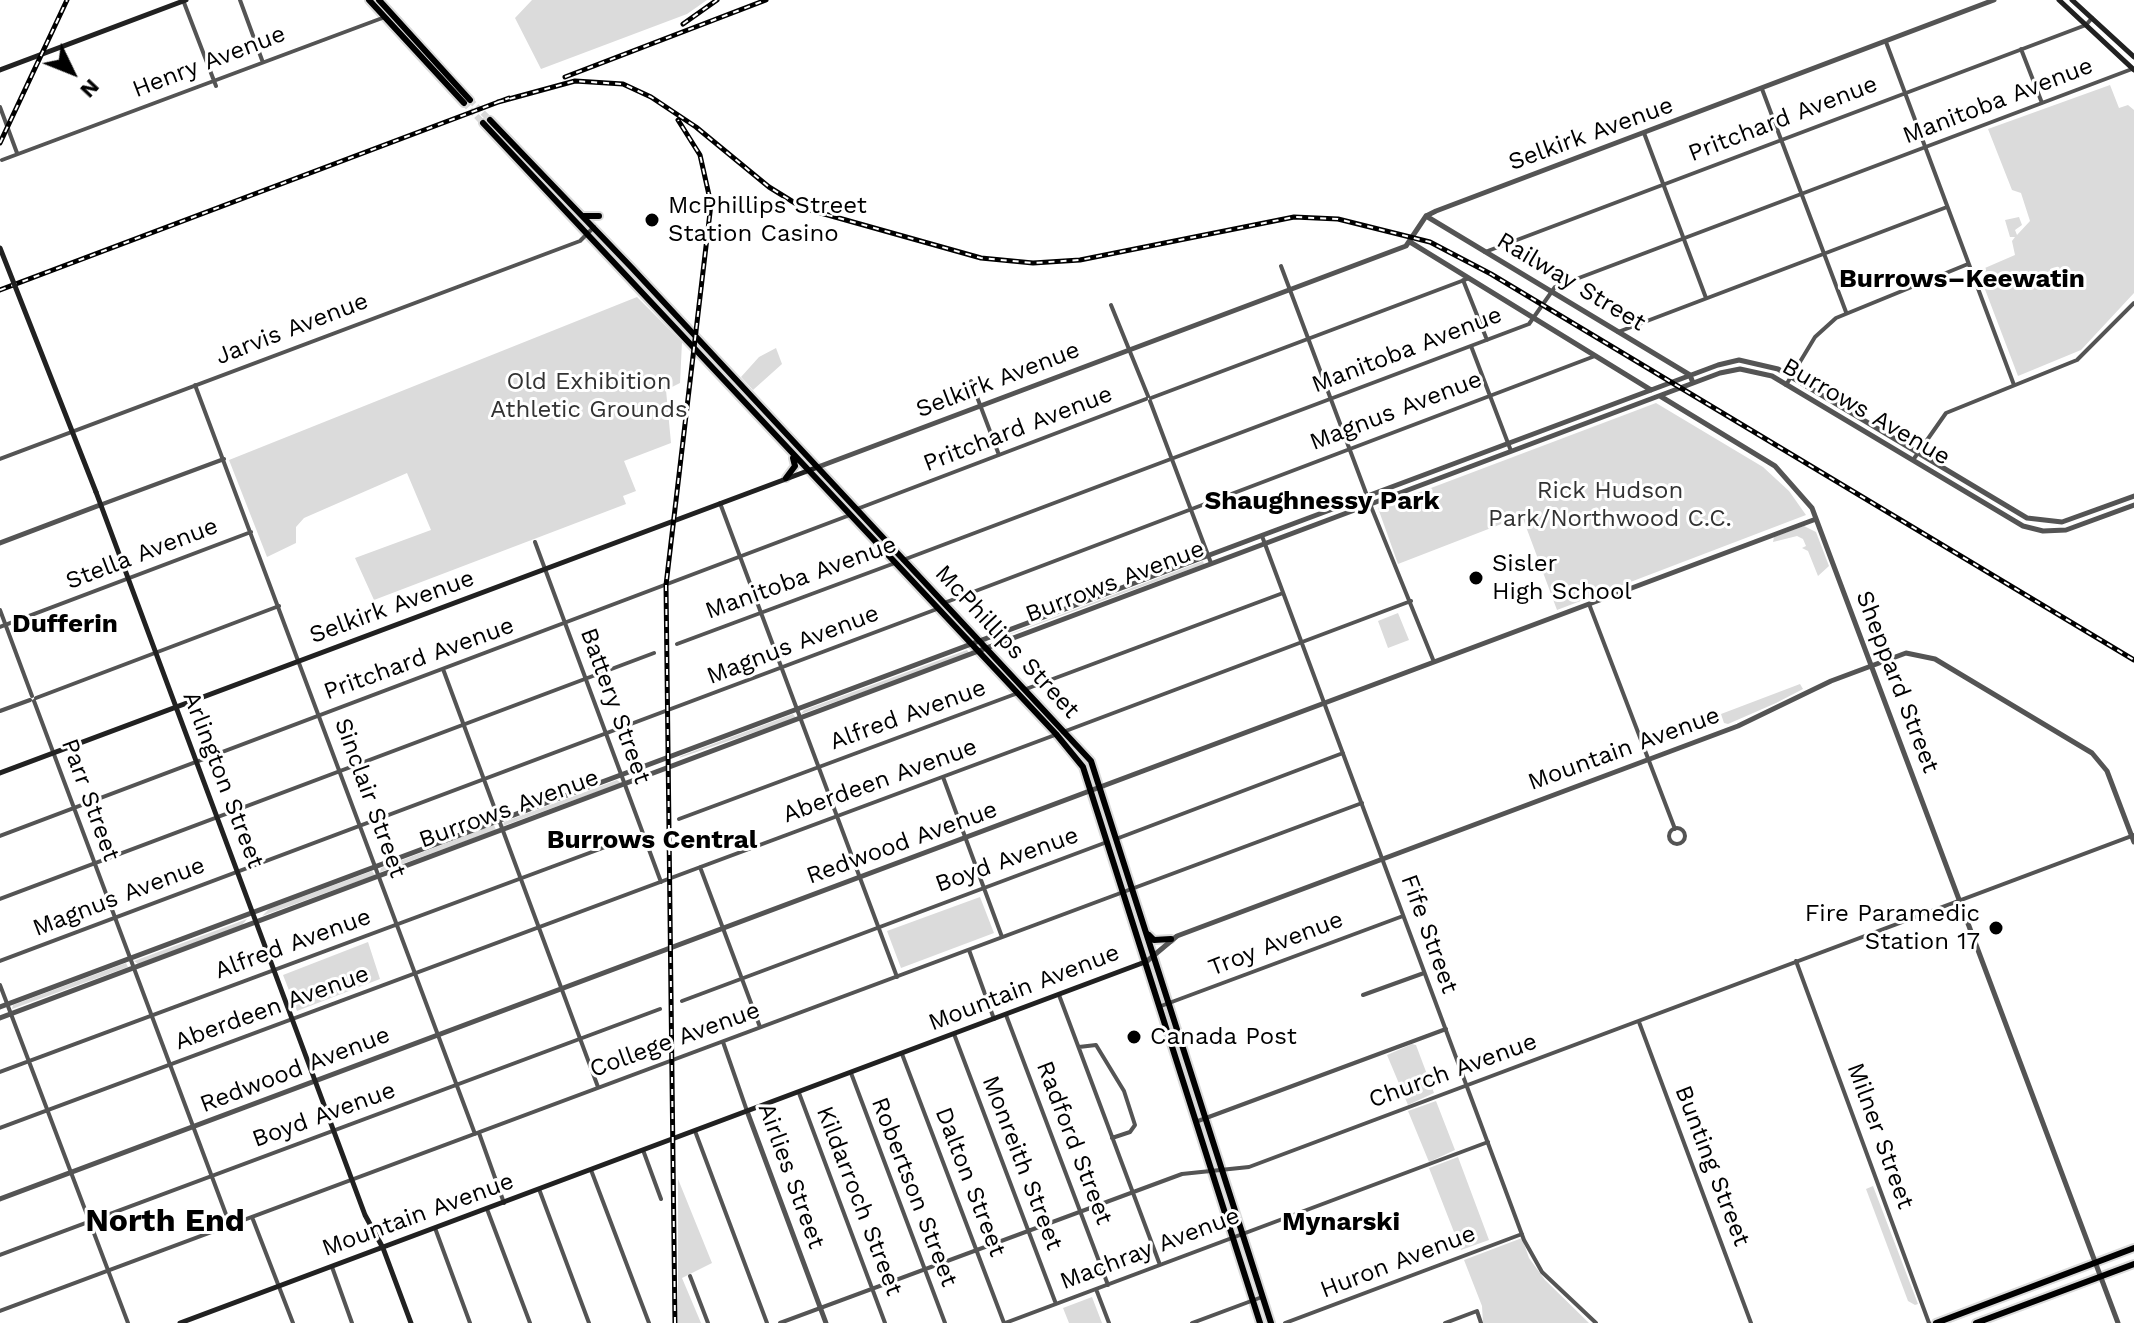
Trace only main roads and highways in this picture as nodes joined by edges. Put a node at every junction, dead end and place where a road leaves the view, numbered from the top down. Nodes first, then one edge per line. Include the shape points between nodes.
1 (184, 0) edge
2 (369, 0) edge
3 (379, 0) edge
4 (2059, 0) edge
5 (2072, 0) edge
6 (2134, 57) edge
7 (2134, 69) edge
8 (0, 70) edge
9 (581, 215) junction
10 (599, 216) dead end
11 (591, 230) junction
12 (0, 248) edge
13 (632, 268) junction
14 (625, 275) junction
15 (675, 315) junction
16 (667, 319) junction
17 (774, 419) junction
18 (767, 426) junction
19 (791, 451) junction
20 (818, 467) junction
21 (807, 470) junction
22 (786, 478) junction
23 (176, 706) junction
24 (0, 773) edge
25 (1147, 934) junction
26 (1171, 939) road end
27 (1146, 962) junction
28 (1238, 1235) junction
29 (383, 1248) junction
30 (2134, 1248) edge
31 (2134, 1264) edge
32 (180, 1323) edge
33 (411, 1323) edge
34 (1260, 1323) edge
35 (1271, 1323) edge
36 (1936, 1323) edge
37 (1976, 1323) edge

1 - 8 main road
2 - 3 main road via 467,101
4 - 7 main road
5 - 6 main road
9 - 10 main road
9 - 11 main road, McPhillips Street
9 - 11 main road, McPhillips Street via 486,122
11 - 13 main road, McPhillips Street
11 - 14 main road, McPhillips Street
12 - 23 main road, Arlington Street, bridge
13 - 14 main road
13 - 15 main road, McPhillips Street
14 - 16 main road, McPhillips Street
15 - 16 main road
15 - 17 main road, McPhillips Street
16 - 18 main road, McPhillips Street
17 - 18 main road
17 - 20 main road, McPhillips Street
18 - 19 main road, McPhillips Street
19 - 21 main road, McPhillips Street
19 - 22 main road via 795,466
20 - 21 main road, Selkirk Avenue
20 - 25 main road, McPhillips Street via 1091,761
21 - 22 main road, Selkirk Avenue
21 - 27 main road, McPhillips Street via 1083,767
22 - 23 main road, Selkirk Avenue
23 - 24 main road, Selkirk Avenue
23 - 29 main road, Arlington Street via 352,1180
25 - 26 main road via 1154,940
25 - 28 main road, McPhillips Street
27 - 28 main road, McPhillips Street
27 - 29 main road, Mountain Avenue
28 - 34 main road, McPhillips Street
28 - 35 main road, McPhillips Street
29 - 32 main road, Mountain Avenue
29 - 33 main road, Arlington Street
30 - 36 main road
31 - 37 main road

